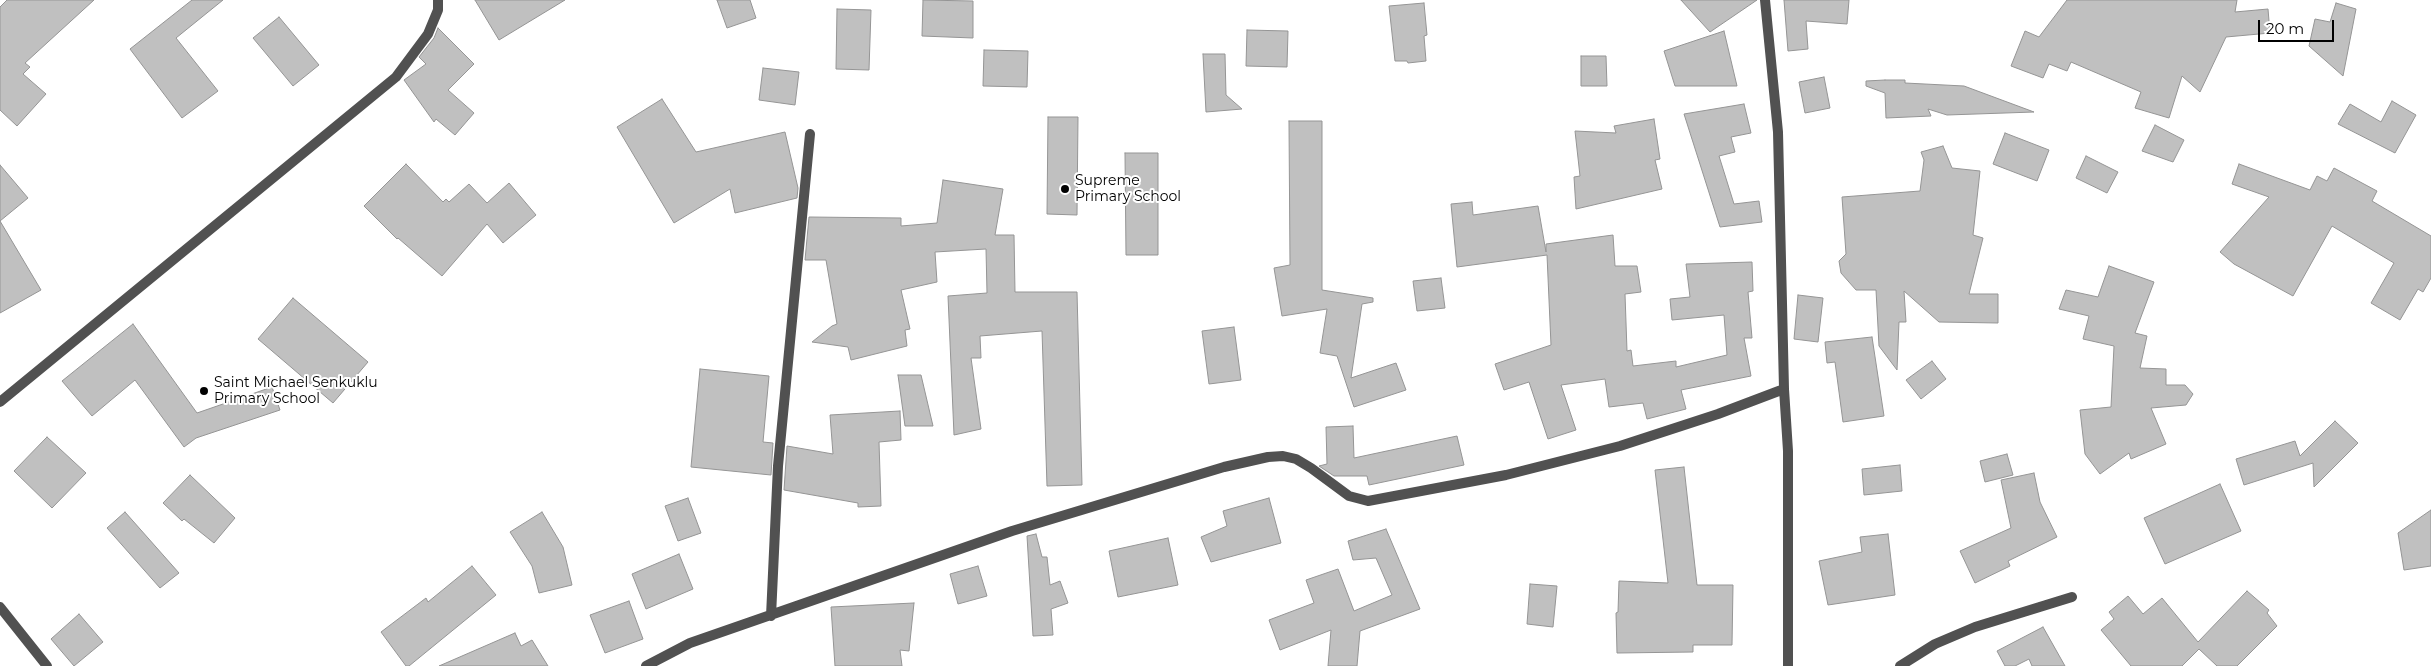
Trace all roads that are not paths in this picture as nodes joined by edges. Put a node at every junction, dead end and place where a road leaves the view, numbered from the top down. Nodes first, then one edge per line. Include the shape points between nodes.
1 (438, 0) edge
2 (1765, 0) edge
3 (810, 134) dead end
4 (1784, 389) junction
5 (0, 402) edge
6 (2072, 597) dead end
7 (0, 607) edge
8 (771, 616) junction
9 (47, 666) edge
10 (646, 666) edge
11 (1788, 666) edge
12 (1900, 666) edge

1 - 5 street via 438,10 428,34 396,77
2 - 4 street via 1778,132
3 - 8 street via 778,466
4 - 8 street via 1620,446 1506,475 1368,501 1349,496 1296,459 1268,457 1012,531
4 - 11 street via 1788,451
6 - 12 street via 1975,626
7 - 9 street
8 - 10 street via 690,643

